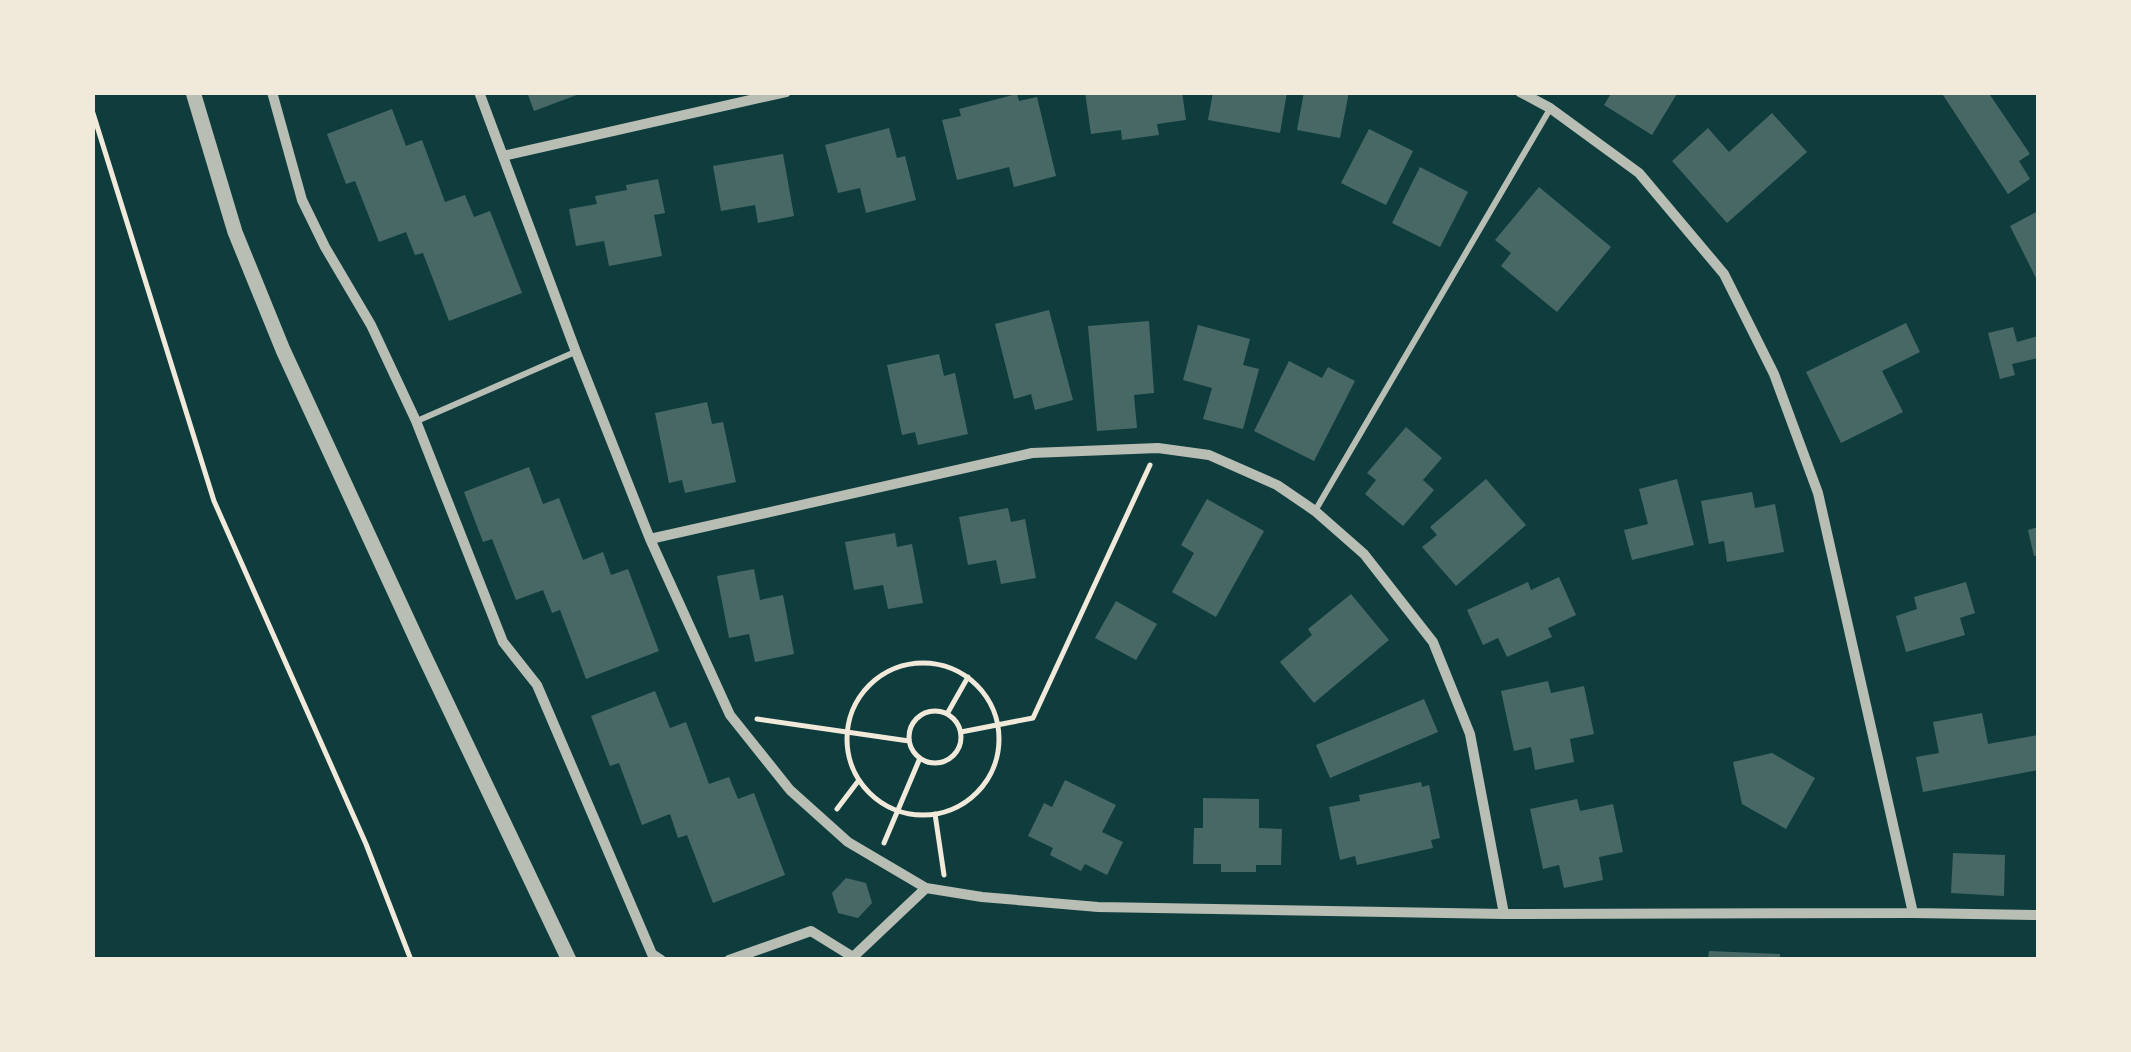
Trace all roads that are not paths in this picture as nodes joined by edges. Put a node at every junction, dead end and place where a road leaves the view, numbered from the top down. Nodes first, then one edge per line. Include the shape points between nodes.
1 (193, 92) edge
2 (272, 92) edge
3 (479, 92) edge
4 (1520, 92) edge
5 (777, 93) edge
6 (1550, 108) junction
7 (503, 156) junction
8 (576, 352) junction
9 (416, 421) junction
10 (1315, 511) junction
11 (650, 539) junction
12 (926, 888) junction
13 (1914, 913) junction
14 (1504, 914) junction
15 (2038, 915) edge
16 (852, 958) edge
17 (569, 960) edge
18 (661, 960) edge
19 (729, 960) edge

1 - 17 street via 236,232 283,350
2 - 9 street via 302,200
3 - 7 street
4 - 6 street
5 - 7 street
6 - 10 lane
6 - 13 street via 1639,172 1688,230 1724,274 1774,374 1818,493
7 - 8 street
8 - 9 lane
8 - 11 street
9 - 18 street via 503,642 536,685 652,954
10 - 11 street via 1277,485 1210,455 1158,448 1032,453
10 - 14 street via 1364,554 1433,642 1470,734
11 - 12 street via 730,716 790,790 848,842
12 - 14 street via 1098,907
12 - 16 street
13 - 14 street
13 - 15 street
16 - 19 street via 811,930

